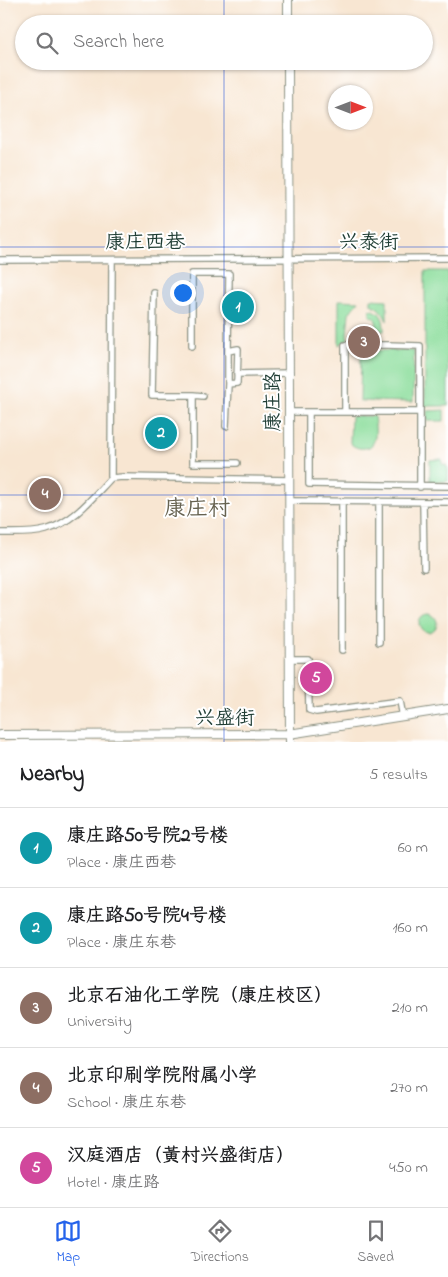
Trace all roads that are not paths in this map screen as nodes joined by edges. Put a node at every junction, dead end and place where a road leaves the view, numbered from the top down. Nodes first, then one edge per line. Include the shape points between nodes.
1 (293, 0) edge
2 (287, 3) edge
3 (288, 70) edge
4 (448, 258) edge
5 (289, 259) junction
6 (0, 260) edge
7 (112, 260) junction
8 (154, 293) dead end
9 (192, 346) dead end
10 (228, 351) junction
11 (290, 373) junction
12 (237, 374) junction
13 (228, 384) junction
14 (193, 395) junction
15 (203, 396) dead end
16 (290, 412) junction
17 (309, 412) junction
18 (345, 412) junction
19 (420, 412) junction
20 (226, 426) dead end
21 (237, 463) dead end
22 (111, 478) junction
23 (290, 480) junction
24 (420, 486) junction
25 (448, 486) edge
26 (290, 501) junction
27 (342, 501) junction
28 (379, 501) junction
29 (423, 502) junction
30 (448, 502) edge
31 (0, 533) edge
32 (424, 568) dead end
33 (379, 642) dead end
34 (342, 650) dead end
35 (290, 659) junction
36 (448, 709) edge
37 (403, 717) junction
38 (0, 735) edge
39 (290, 738) edge

1 - 2 street
3 - 5 street, 康庄路
4 - 5 street, 兴泰街
5 - 7 street, 康庄西巷
5 - 11 street, 康庄路
6 - 7 street, 康庄西巷
7 - 22 street
8 - 14 street via 152,395
9 - 10 street via 192,274 229,274
10 - 12 street via 238,349
10 - 13 street
11 - 12 street
11 - 16 street, 康庄路
12 - 13 street via 237,384
13 - 20 street
14 - 15 street
14 - 21 street via 193,463
16 - 17 street
16 - 23 street, 康庄路
17 - 18 street
17 - 24 street via 309,484
18 - 19 street
18 - 19 street via 345,345 420,346
19 - 24 street
22 - 23 street
22 - 31 street via 66,522 46,530
23 - 26 street, 康庄路
24 - 25 street
26 - 27 street
26 - 35 street, 康庄路
27 - 28 street
27 - 34 street
28 - 29 street
28 - 33 street
29 - 30 street
29 - 32 street
35 - 37 street via 308,658 309,710 316,712 400,701
35 - 39 street, 康庄路
36 - 37 street, 兴盛街
37 - 39 street, 兴盛街
38 - 39 street, 兴盛街

